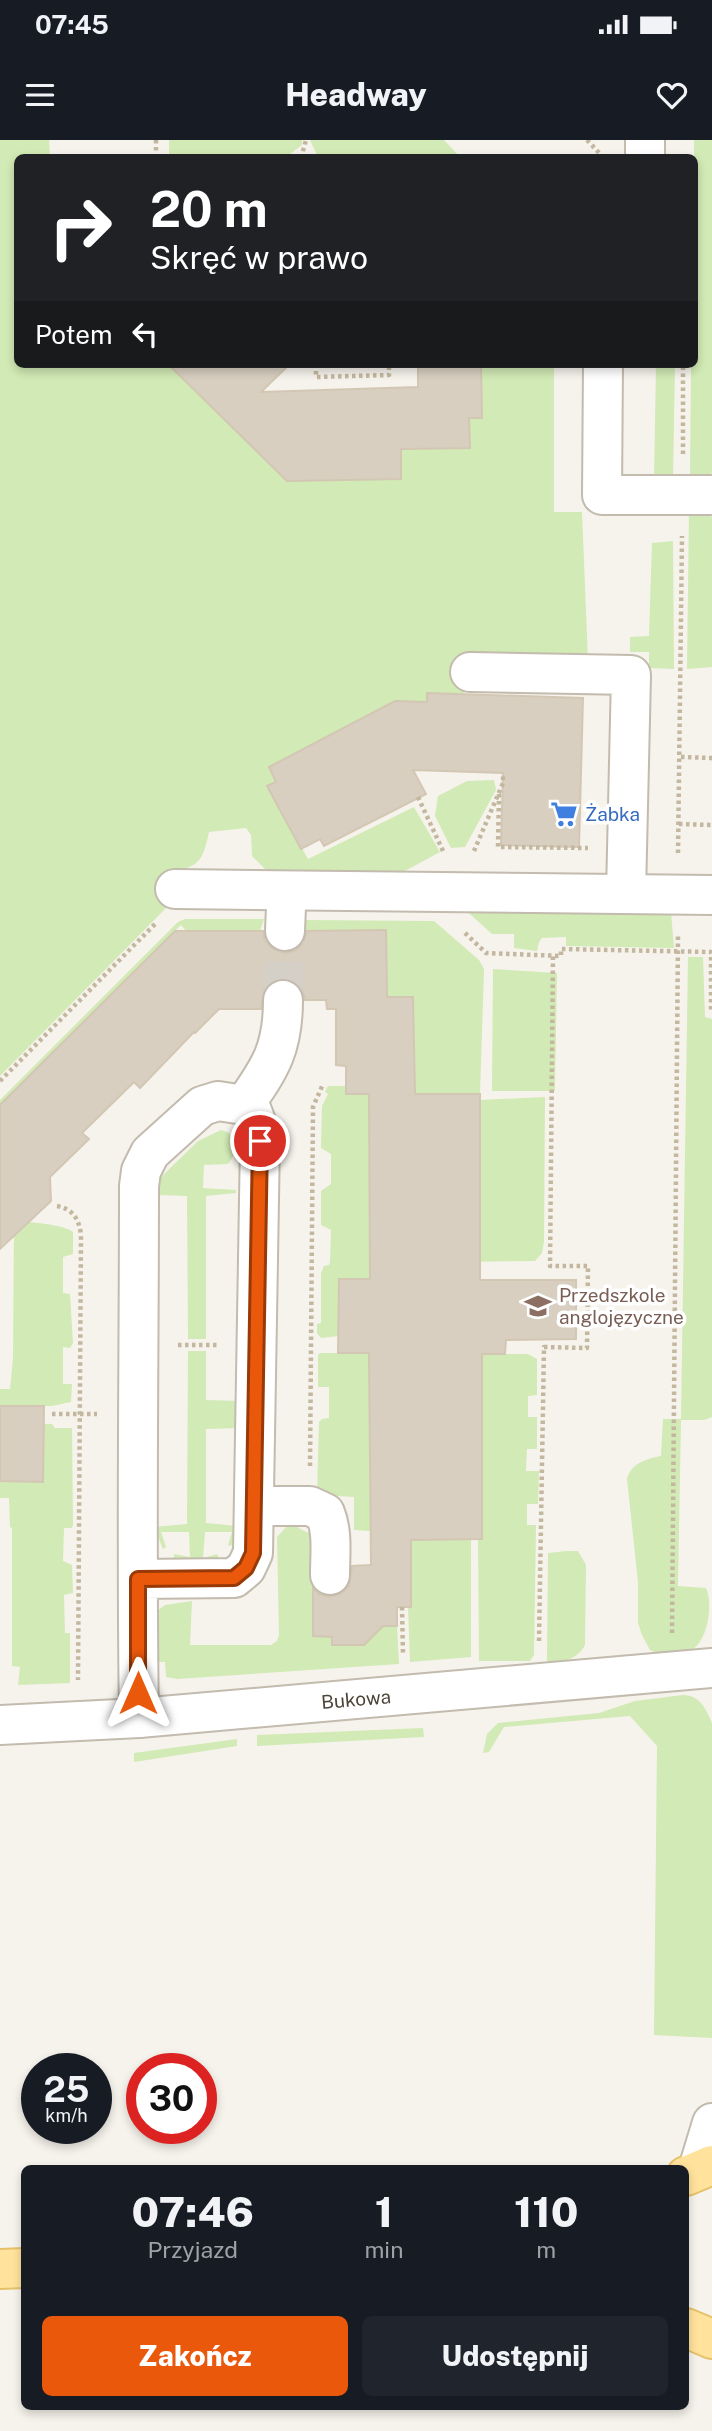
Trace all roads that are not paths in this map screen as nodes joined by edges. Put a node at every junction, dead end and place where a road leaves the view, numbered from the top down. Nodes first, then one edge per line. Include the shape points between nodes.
1 (603, 368) edge
2 (712, 495) edge
3 (470, 672) dead end
4 (175, 889) dead end
5 (626, 894) junction
6 (712, 895) edge
7 (283, 1000) tunnel mouth
8 (244, 1105) junction
9 (254, 1506) junction
10 (330, 1575) dead end
11 (138, 1579) junction
12 (712, 1668) edge
13 (138, 1718) junction
14 (0, 1725) edge
15 (712, 2123) edge
16 (699, 2170) edge
17 (21, 2268) edge
18 (0, 2269) edge

1 - 2 street via 602,495
3 - 5 street via 631,675
4 - 5 street
5 - 6 street
7 - 8 street via 278,1051
8 - 9 street via 252,1111 260,1141
8 - 11 street via 218,1101 202,1105 150,1153 141,1171
9 - 10 street via 310,1506 325,1513
9 - 11 street via 253,1553 246,1568 234,1578
11 - 13 street
12 - 13 street, Bukowa
13 - 14 street, Bukowa
15 - 16 street
17 - 18 main road

